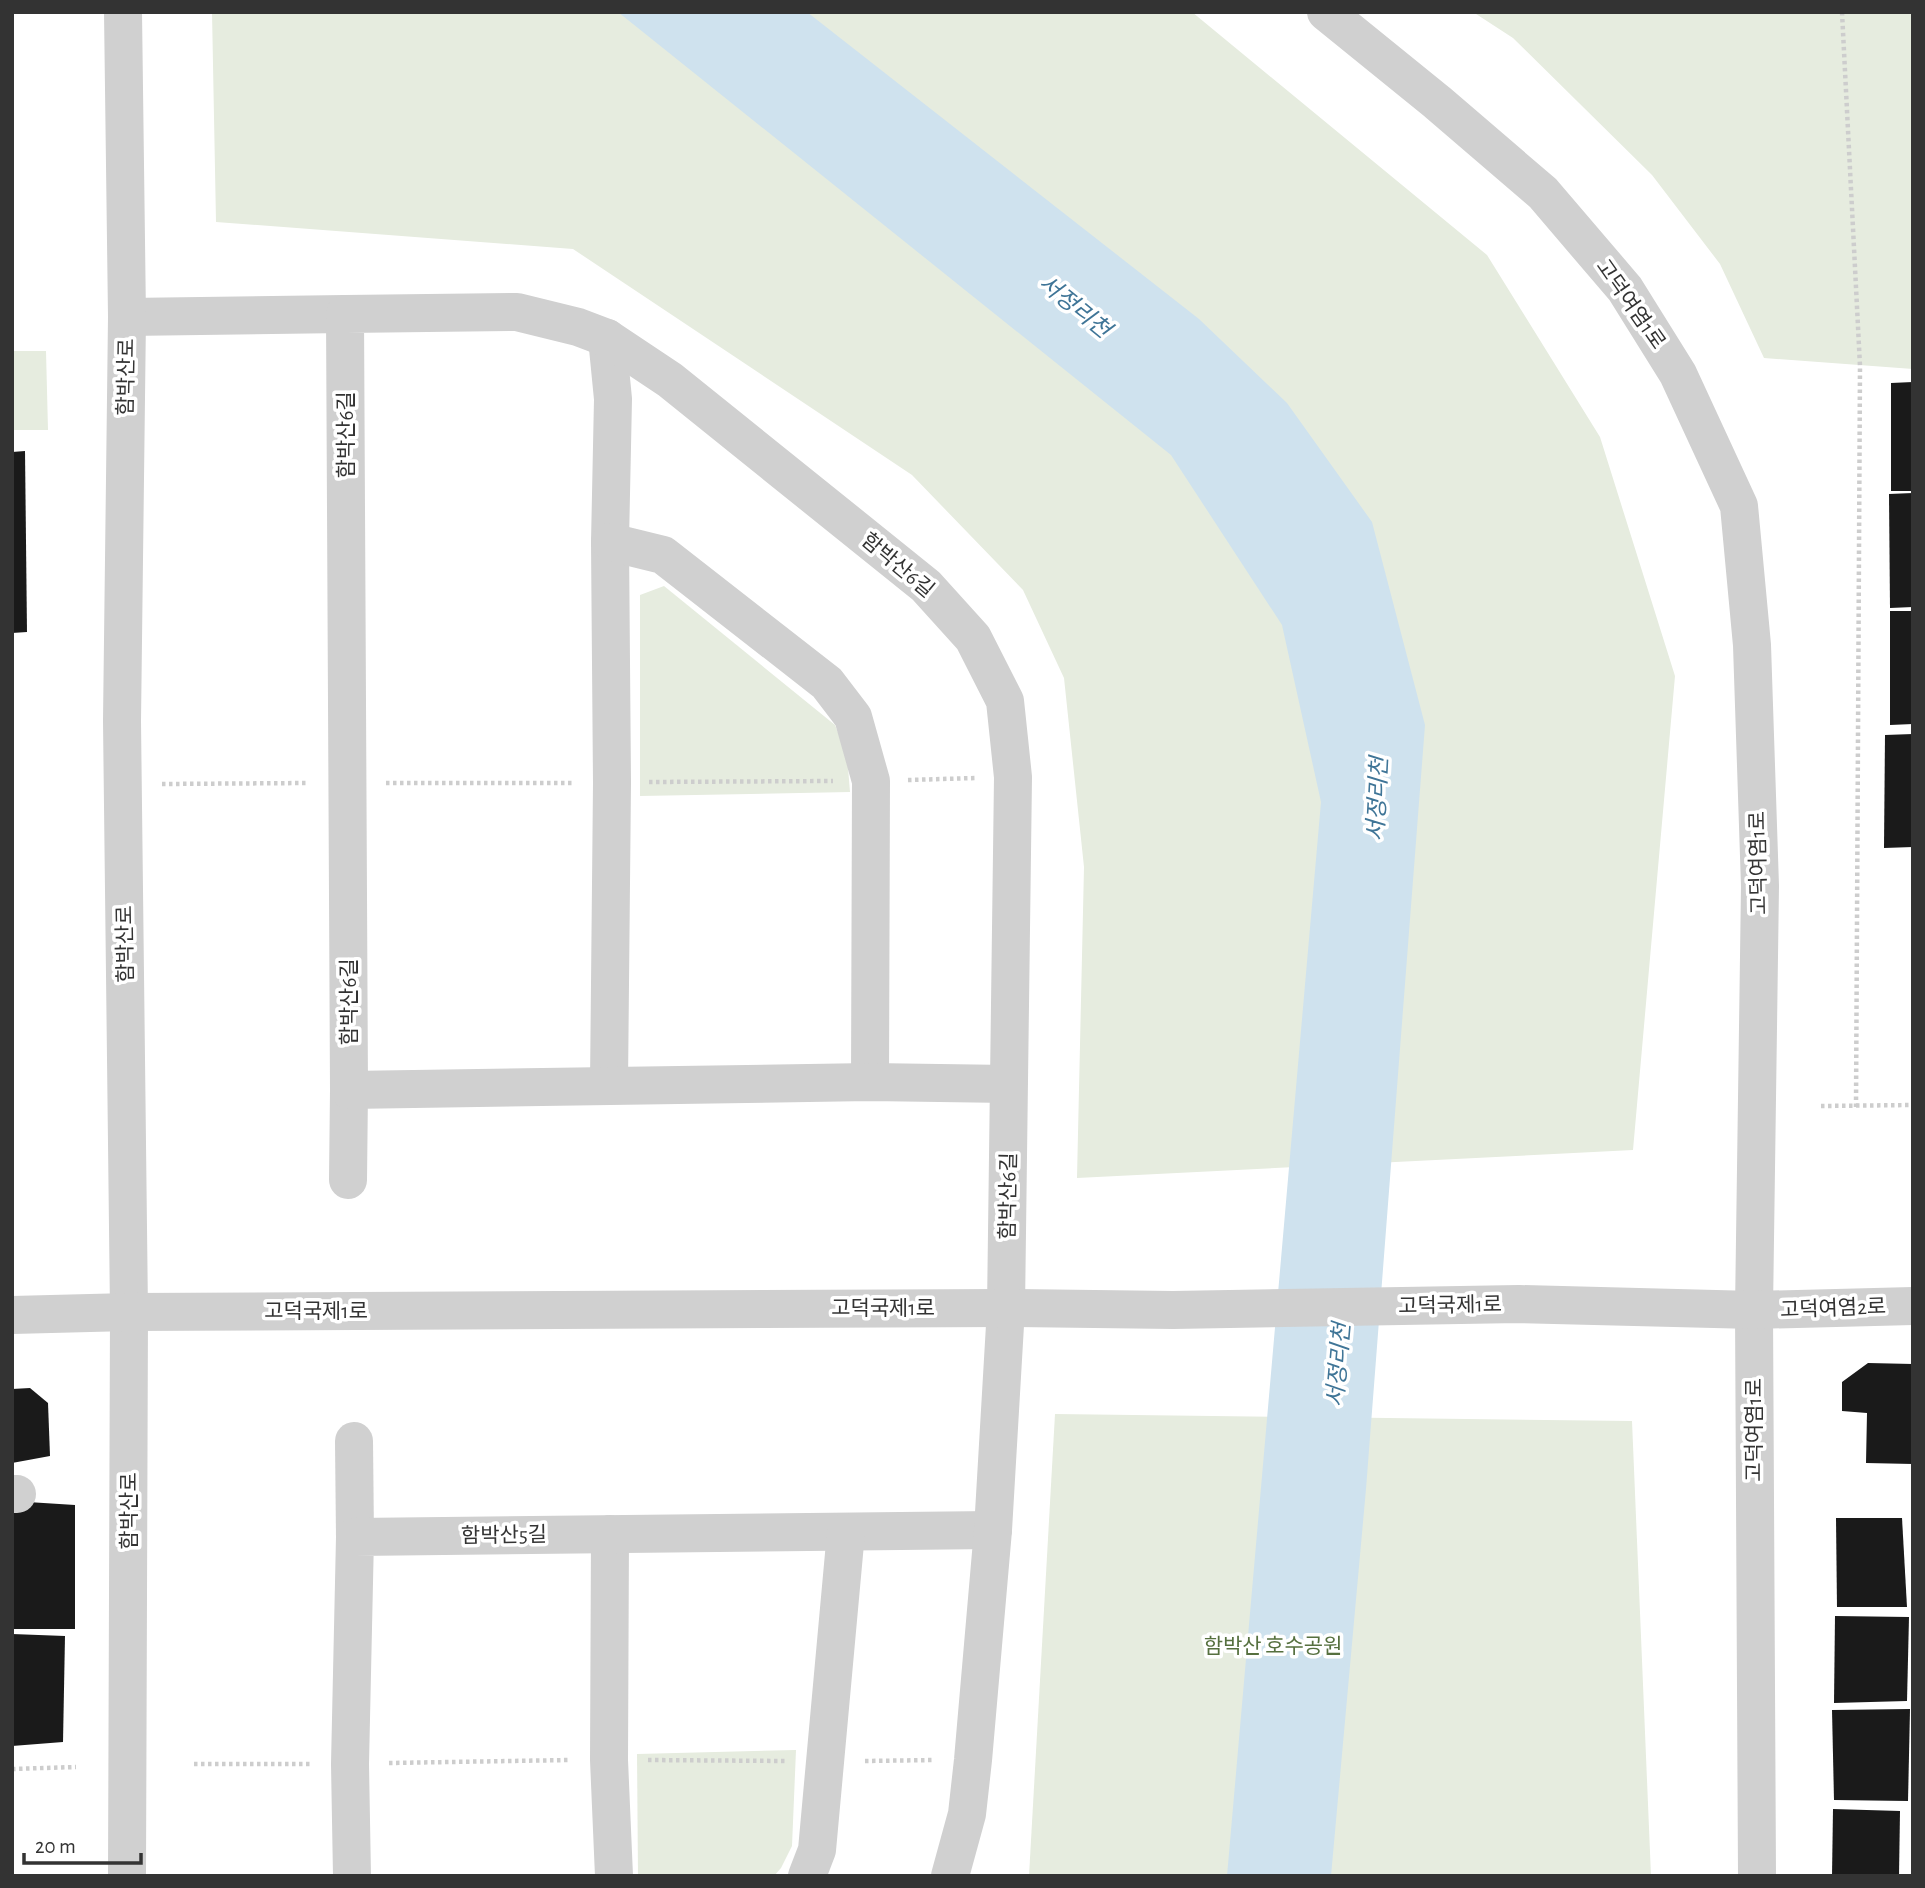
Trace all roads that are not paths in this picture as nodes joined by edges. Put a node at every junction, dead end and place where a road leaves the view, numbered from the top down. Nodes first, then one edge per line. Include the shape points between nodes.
1 (123, 12) edge
2 (1326, 12) edge
3 (345, 314) junction
4 (127, 317) junction
5 (607, 338) junction
6 (610, 542) junction
7 (870, 1082) junction
8 (609, 1084) junction
9 (1009, 1084) junction
10 (349, 1090) junction
11 (348, 1180) dead end
12 (1913, 1306) edge
13 (1006, 1308) junction
14 (1754, 1310) junction
15 (129, 1312) junction
16 (12, 1315) edge
17 (354, 1441) dead end
18 (993, 1530) junction
19 (846, 1532) junction
20 (610, 1534) junction
21 (355, 1537) junction
22 (127, 1876) edge
23 (352, 1876) edge
24 (614, 1876) edge
25 (807, 1876) edge
26 (950, 1876) edge
27 (1757, 1876) edge

1 - 4 street, 함박산로
2 - 14 street, 고덕여염1로 via 1543,193 1625,289 1678,374 1739,506 1752,645 1760,886
3 - 4 street
3 - 5 street, 함박산6길 via 517,312
3 - 10 street, 함박산6길
4 - 15 street, 함박산로 via 122,721
5 - 6 street via 612,398
5 - 9 street, 함박산6길 via 670,380 926,586 973,638 1005,701 1013,777
6 - 7 street via 663,555 827,683 853,717 871,781
6 - 8 street
7 - 8 street
7 - 9 street
8 - 10 street
9 - 13 street, 함박산6길
10 - 11 street, 함박산6길
12 - 14 street, 고덕여염2로
13 - 14 street, 고덕국제1로 via 1519,1304
13 - 15 street, 고덕국제1로
13 - 18 street
14 - 27 street, 고덕여염1로
15 - 16 street, 고덕국제1로
15 - 22 street, 함박산로
17 - 21 street
18 - 19 street, 함박산5길
18 - 26 street via 967,1814
19 - 20 street, 함박산5길
19 - 25 street via 817,1850
20 - 21 street, 함박산5길
20 - 24 street via 609,1760
21 - 23 street

